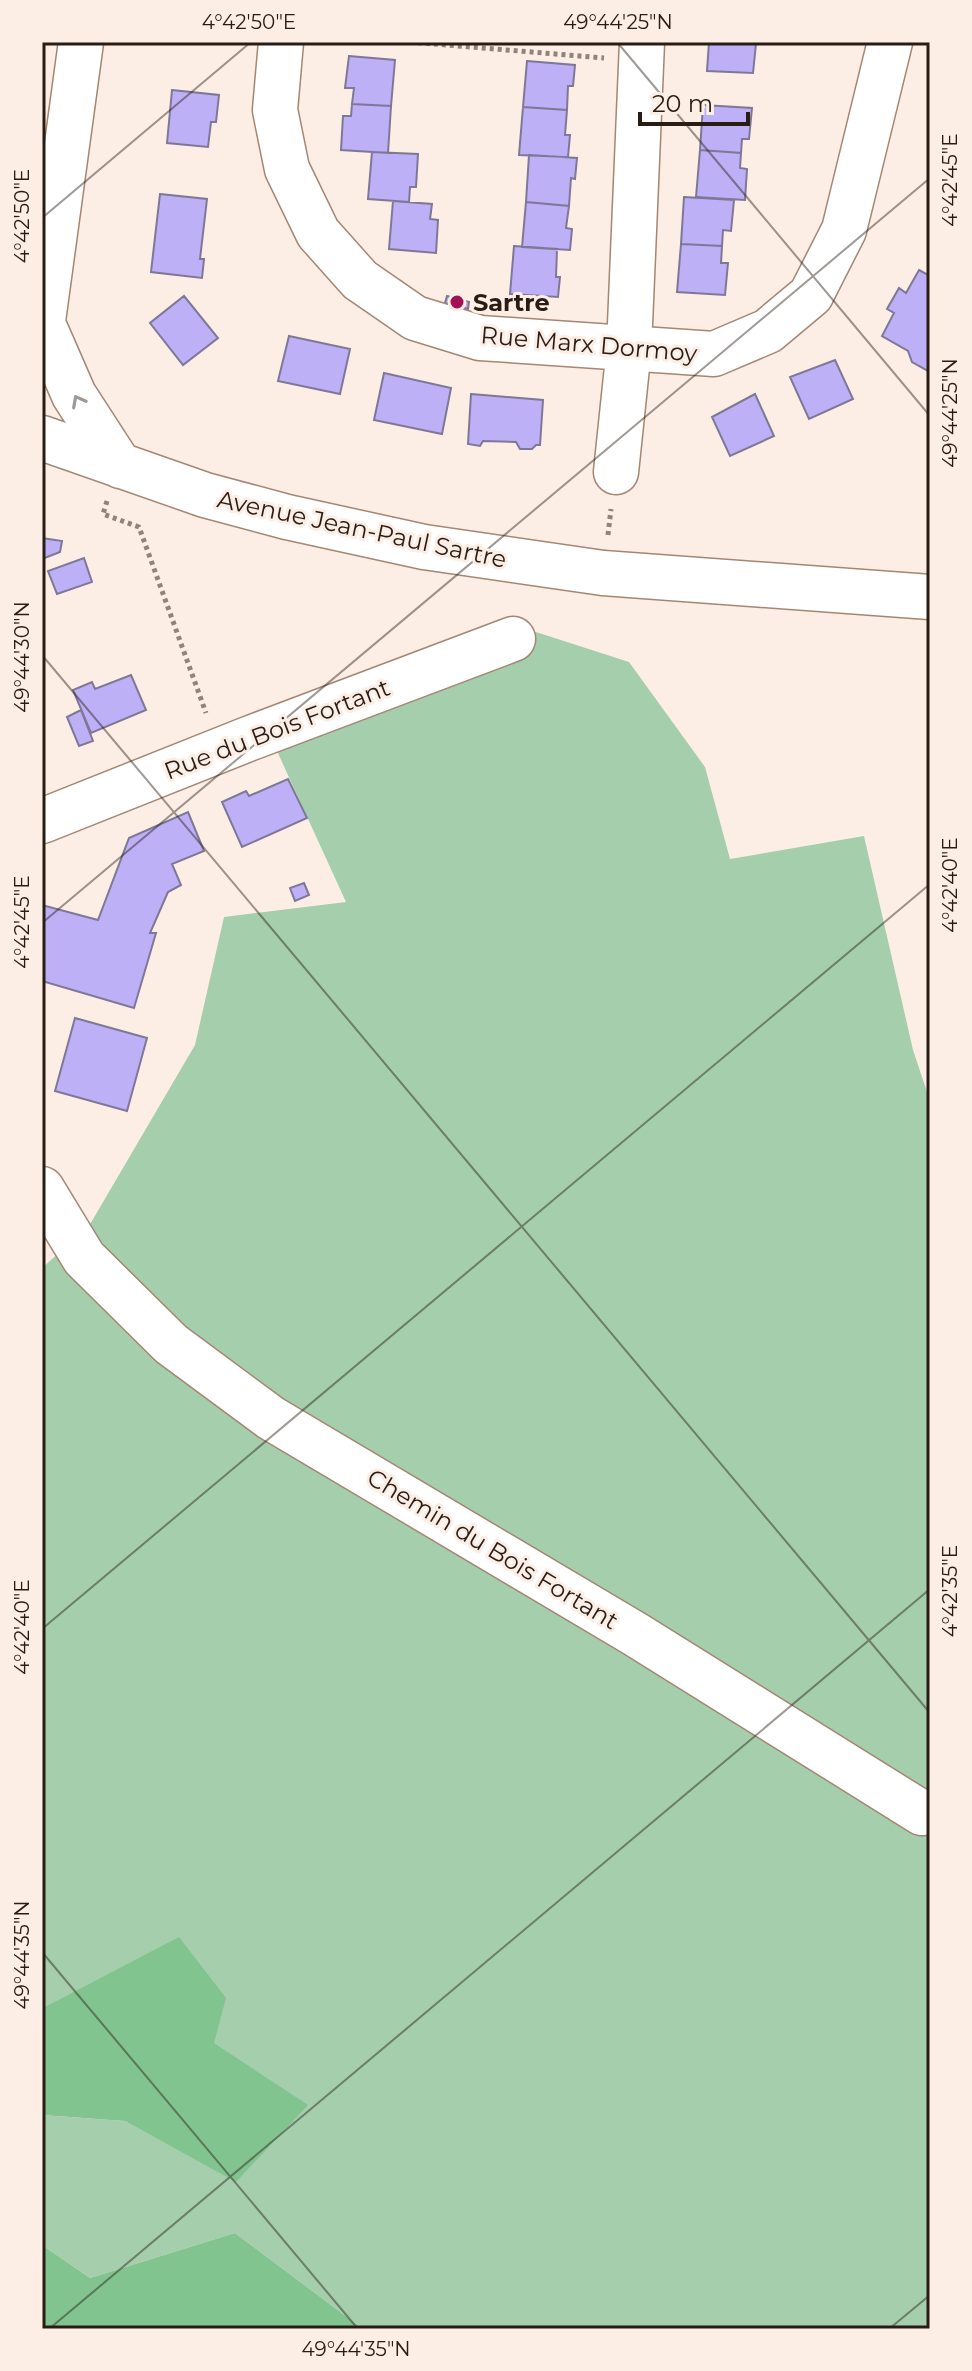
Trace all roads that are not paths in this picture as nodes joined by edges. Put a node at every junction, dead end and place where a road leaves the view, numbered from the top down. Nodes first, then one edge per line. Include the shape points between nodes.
1 (81, 42) edge
2 (281, 42) edge
3 (890, 42) edge
4 (642, 52) edge
5 (43, 314) edge
6 (629, 348) junction
7 (42, 438) edge
8 (120, 466) junction
9 (616, 472) road end
10 (930, 597) edge
11 (513, 639) dead end
12 (42, 821) edge
13 (42, 1189) edge
14 (922, 1813) dead end

1 - 5 street
2 - 6 street, Rue Marx Dormoy via 275,110 287,169 318,233 360,280 415,318 480,338
3 - 6 street, Rue Marx Dormoy via 844,230 811,295 768,331 714,354
4 - 6 street
8 -> 5 street via 74,395
6 - 9 street
7 - 8 street, Avenue Jean-Paul Sartre
8 - 10 street, Avenue Jean-Paul Sartre via 205,495 424,547 603,573
11 - 12 street, Rue du Bois Fortant
13 - 14 street, Chemin du Bois Fortant via 84,1258 171,1344 271,1418 648,1642

